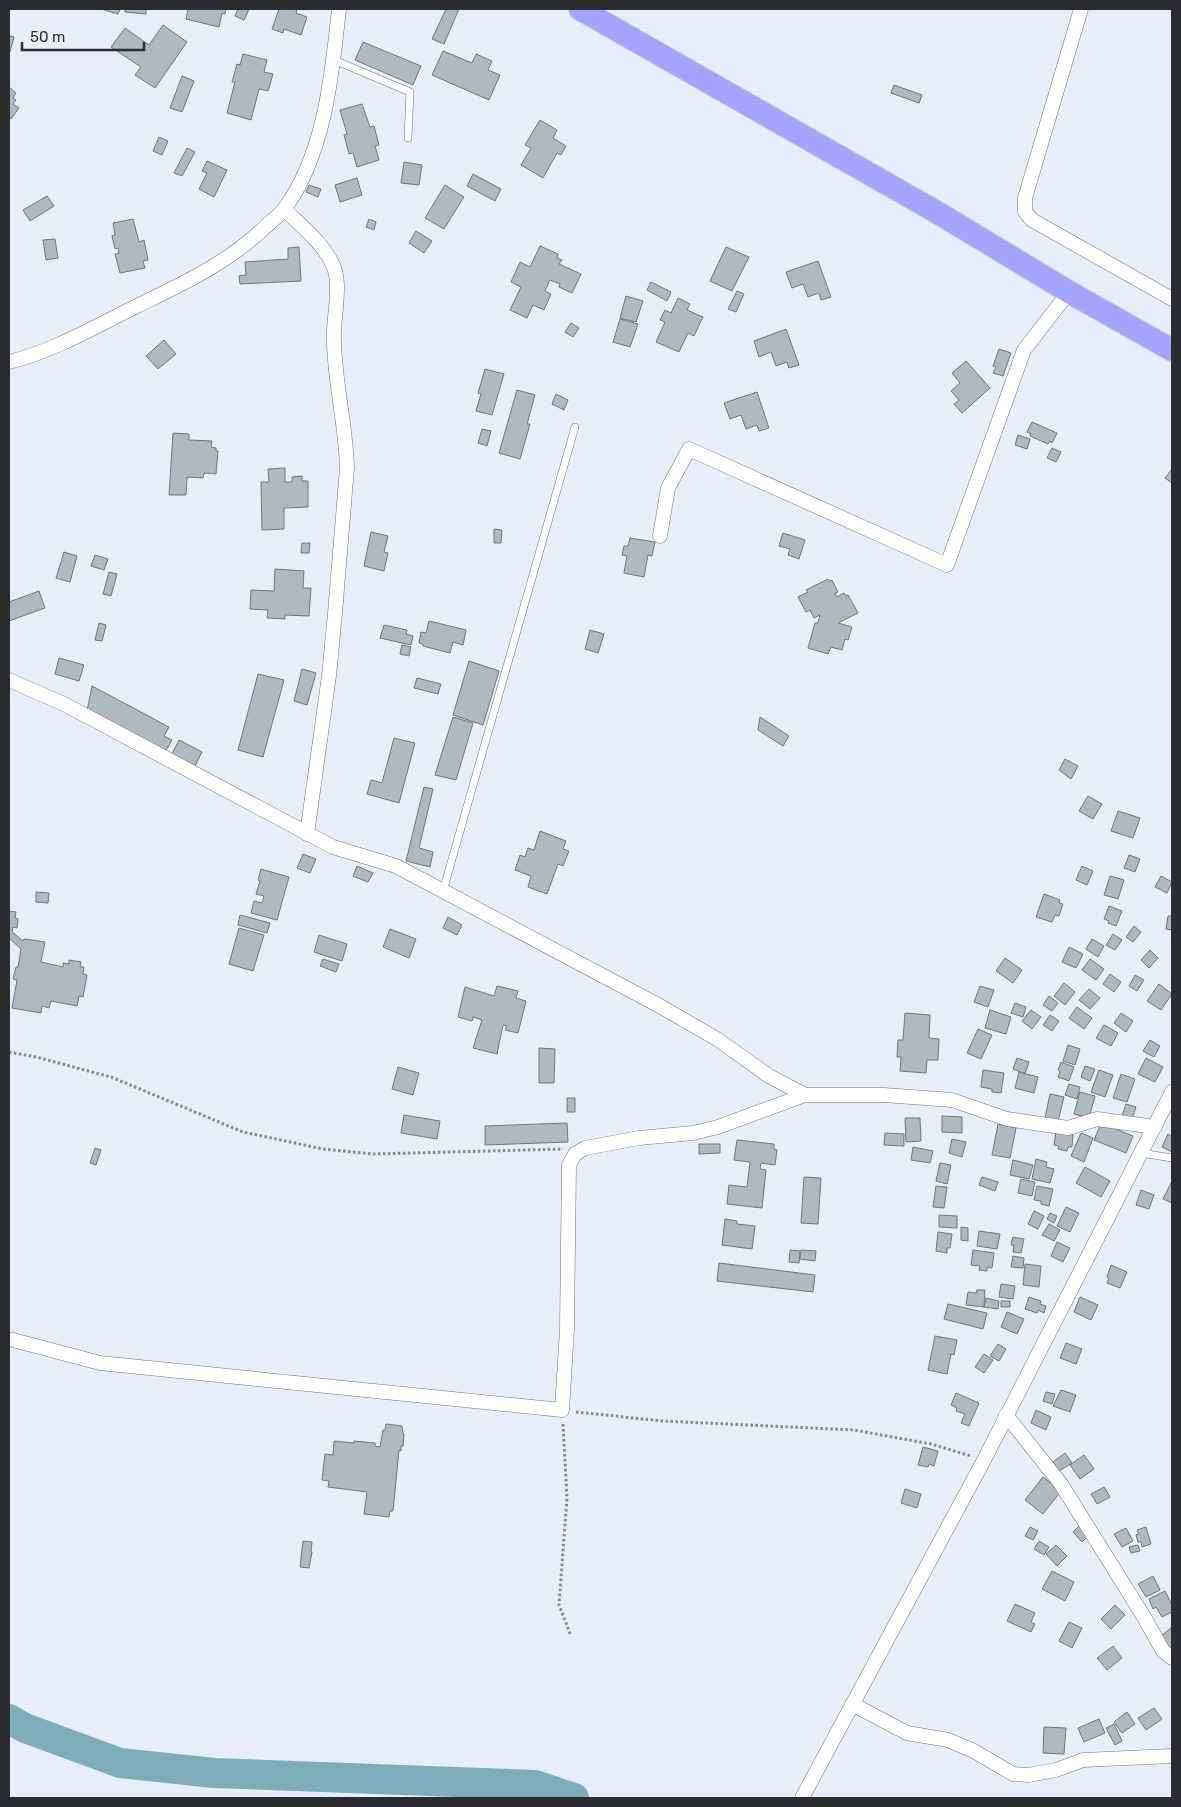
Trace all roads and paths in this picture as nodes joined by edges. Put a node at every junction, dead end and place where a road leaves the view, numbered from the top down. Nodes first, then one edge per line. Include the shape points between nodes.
1 (339, 9) edge
2 (580, 9) edge
3 (1082, 9) edge
4 (334, 60) junction
5 (408, 138) dead end
6 (284, 209) junction
7 (1069, 292) junction
8 (1172, 299) edge
9 (1172, 350) edge
10 (9, 362) edge
11 (575, 427) dead end
12 (660, 536) dead end
13 (9, 680) edge
14 (307, 834) junction
15 (443, 891) junction
16 (9, 1052) edge
17 (1172, 1092) edge
18 (805, 1095) junction
19 (1155, 1127) junction
20 (1141, 1153) junction
21 (575, 1154) junction
22 (1172, 1158) edge
23 (13, 1340) dead end
24 (562, 1410) junction
25 (1006, 1415) junction
26 (984, 1460) junction
27 (571, 1636) dead end
28 (1172, 1658) edge
29 (852, 1704) junction
30 (1172, 1756) edge
31 (802, 1798) edge

1 - 4 street
2 - 7 highway
3 - 8 street via 1025,198 1025,212 1032,220
4 - 5 lane via 410,92
4 - 6 street via 314,150 305,174
6 - 10 street via 246,244 203,274 45,350
6 - 14 street via 325,252 336,272 334,341 347,468 336,613
7 - 9 highway
7 - 12 street via 1024,350 946,565 689,449 668,488
11 - 15 lane
13 - 14 street via 64,704
14 - 15 street via 333,848 396,866
15 - 18 street via 658,1005 717,1039 769,1076
16 - 21 path via 111,1078 243,1132 323,1149 374,1154 562,1149
17 - 19 street
18 - 19 street via 884,1095 952,1100 1007,1119 1068,1128 1097,1119
18 - 21 street via 718,1127 585,1148
19 - 20 street
20 - 22 lane
20 - 25 street
21 - 24 street via 569,1165 567,1329
23 - 24 street via 100,1363
24 - 26 path via 663,1421 854,1430 931,1444
24 - 27 path via 567,1498 559,1605
25 - 26 street
25 - 28 street via 1062,1484 1163,1651
26 - 29 street
29 - 30 street via 907,1733 948,1740 1013,1774 1056,1770 1083,1760
29 - 31 street

